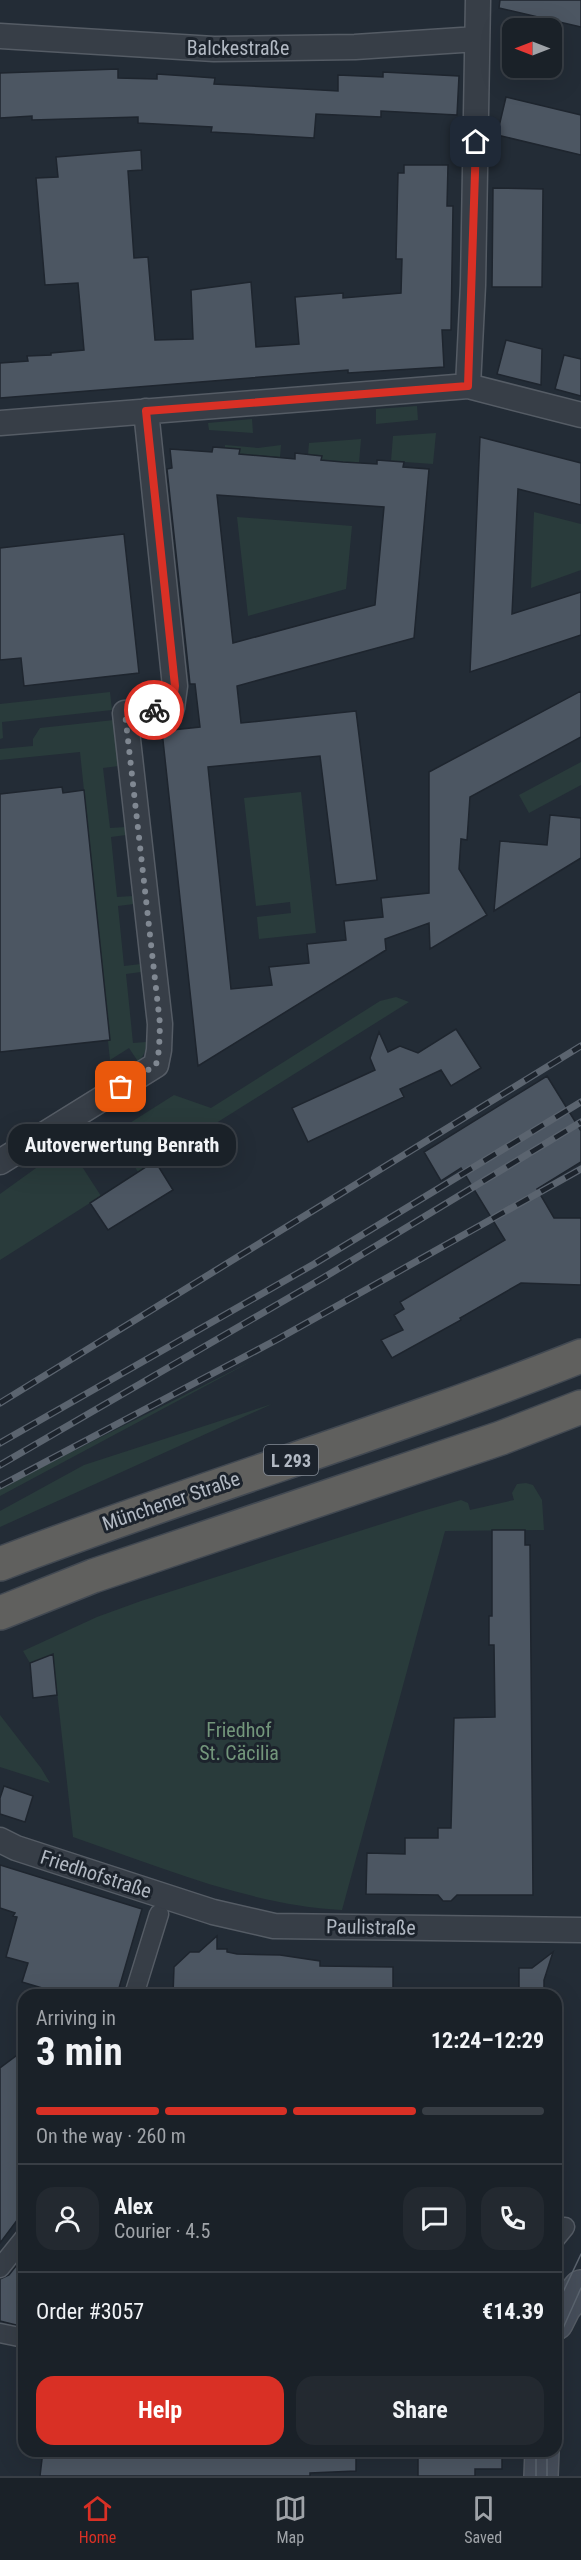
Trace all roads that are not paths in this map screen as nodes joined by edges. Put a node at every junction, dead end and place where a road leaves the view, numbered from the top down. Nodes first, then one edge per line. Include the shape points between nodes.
1 (478, 0) edge
2 (0, 36) edge
3 (477, 39) junction
4 (468, 386) junction
5 (146, 411) junction
6 (581, 416) edge
7 (0, 423) edge
8 (0, 1162) edge
9 (581, 1356) edge
10 (581, 1407) edge
11 (0, 1564) edge
12 (0, 1613) edge
13 (0, 1840) edge
14 (161, 1905) junction
15 (581, 1930) edge
16 (136, 1989) edge
17 (18, 2246) edge
18 (0, 2268) edge
19 (0, 2333) edge
20 (18, 2337) edge
21 (542, 2457) edge
22 (541, 2476) edge

1 - 3 street
2 - 3 street, Balckestraße via 214,49
3 - 4 street
4 - 5 street
4 - 6 street
5 - 7 street
5 - 8 street via 175,686 172,708 125,713 160,1024 159,1050 156,1065
9 - 11 highway, Münchener Straße / L 293 via 486,1394 161,1504
10 - 12 highway, L 293 via 501,1438 173,1548
13 - 14 street, Friedhofstraße
14 - 15 street, Paulistraße via 273,1926
14 - 16 street, Friedhofstraße
17 - 18 street
19 - 20 street
21 - 22 main road

